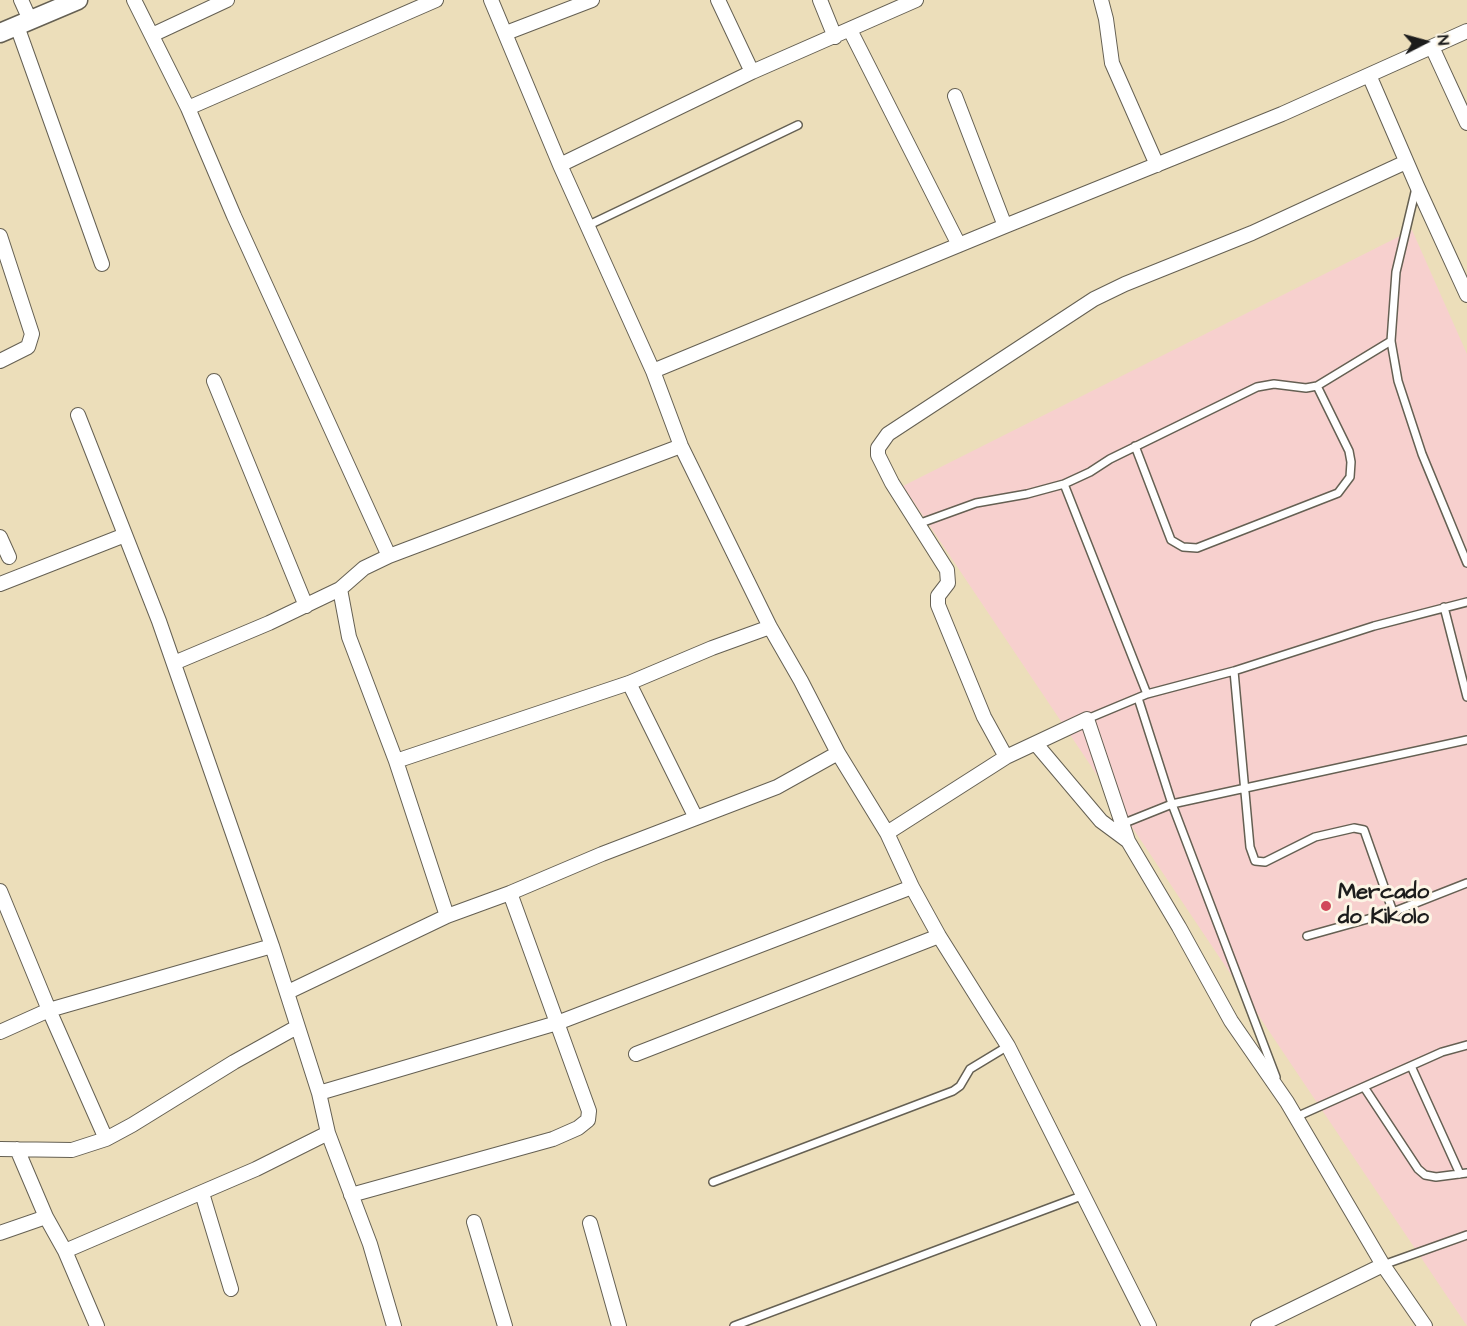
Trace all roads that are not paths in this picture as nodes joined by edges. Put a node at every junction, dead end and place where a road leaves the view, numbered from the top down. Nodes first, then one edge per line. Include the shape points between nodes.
1 (21, 0) edge
2 (78, 0) edge
3 (134, 0) edge
4 (227, 0) edge
5 (436, 0) edge
6 (491, 0) edge
7 (592, 0) edge
8 (718, 0) edge
9 (820, 0) edge
10 (916, 0) edge
11 (1101, 0) edge
12 (16, 26) edge
13 (850, 30) junction
14 (1467, 31) edge
15 (506, 33) junction
16 (152, 35) junction
17 (835, 37) junction
18 (1432, 47) junction
19 (752, 72) junction
20 (1369, 75) junction
21 (955, 96) dead end
22 (188, 108) junction
23 (1467, 123) edge
24 (798, 125) dead end
25 (1406, 162) junction
26 (560, 165) junction
27 (1157, 165) junction
28 (1417, 186) junction
29 (589, 225) junction
30 (1005, 226) junction
31 (0, 236) edge
32 (958, 245) junction
33 (102, 264) dead end
34 (1467, 295) edge
35 (1391, 341) junction
36 (0, 361) edge
37 (653, 371) junction
38 (214, 381) dead end
39 (1317, 386) junction
40 (78, 415) dead end
41 (681, 446) junction
42 (1136, 446) junction
43 (1064, 484) junction
44 (918, 524) junction
45 (125, 535) junction
46 (0, 537) edge
47 (389, 556) junction
48 (9, 557) dead end
49 (1467, 563) edge
50 (0, 584) edge
51 (340, 589) junction
52 (1467, 602) edge
53 (306, 606) junction
54 (1444, 607) junction
55 (770, 627) junction
56 (174, 663) junction
57 (1234, 671) junction
58 (629, 683) junction
59 (1147, 694) junction
60 (1467, 697) edge
61 (1138, 698) junction
62 (1087, 719) junction
63 (1467, 740) edge
64 (1036, 744) junction
65 (838, 753) junction
66 (1006, 757) junction
67 (396, 760) junction
68 (1245, 787) junction
69 (1172, 804) junction
70 (696, 818) junction
71 (1122, 824) junction
72 (887, 832) junction
73 (1128, 841) junction
74 (1467, 883) edge
75 (912, 887) junction
76 (0, 891) edge
77 (510, 893) junction
78 (1393, 912) junction
79 (447, 915) junction
80 (939, 936) junction
81 (1307, 936) dead end
82 (272, 946) junction
83 (288, 992) junction
84 (49, 1010) junction
85 (557, 1023) junction
86 (297, 1027) junction
87 (0, 1032) edge
88 (1008, 1046) junction
89 (1467, 1046) edge
90 (636, 1054) dead end
91 (1411, 1066) junction
92 (1364, 1087) junction
93 (319, 1093) junction
94 (1283, 1096) junction
95 (1296, 1117) junction
96 (328, 1133) junction
97 (106, 1139) junction
98 (0, 1149) edge
99 (17, 1149) junction
100 (1463, 1174) edge
101 (713, 1182) dead end
102 (202, 1193) junction
103 (1084, 1195) junction
104 (351, 1196) junction
105 (46, 1217) junction
106 (474, 1222) dead end
107 (590, 1223) dead end
108 (0, 1233) edge
109 (1467, 1235) edge
110 (66, 1251) junction
111 (1383, 1265) junction
112 (231, 1289) dead end
113 (97, 1326) edge
114 (394, 1326) edge
115 (505, 1326) edge
116 (619, 1326) edge
117 (734, 1326) edge
118 (1149, 1326) edge
119 (1258, 1326) edge
120 (1425, 1326) edge

1 - 12 street
2 - 12 street
3 - 16 street
4 - 16 street
5 - 22 street
6 - 15 street
7 - 15 street
8 - 19 street
9 - 17 street
10 - 13 street
11 - 27 street via 1112,63
12 - 33 street
13 - 17 street
13 - 32 street
14 - 18 street
15 - 26 street
16 - 22 street
17 - 19 street
18 - 20 street
18 - 23 street
19 - 26 street
20 - 25 street
20 - 27 street
21 - 30 street
22 - 47 street
24 - 29 lane
25 - 28 street
25 - 44 street via 1252,233 1108,292 888,434 878,448 878,455
26 - 29 street
27 - 30 street
28 - 34 street
28 - 35 lane via 1396,272
29 - 37 street
30 - 32 street
31 - 36 street via 32,334 24,350
32 - 37 street
35 - 39 lane
35 - 49 lane via 1398,381 1422,454
37 - 41 street
38 - 53 street
39 - 42 lane via 1257,387
39 - 42 lane via 1349,451 1350,477 1338,493 1197,548 1183,547 1171,540
40 - 45 street
41 - 47 street
41 - 55 street
42 - 43 lane
43 - 44 lane via 976,503
43 - 59 lane
44 - 66 street via 947,570 948,583 938,596 938,605 984,717
45 - 50 street
45 - 56 street
46 - 48 street
47 - 51 street via 364,568
51 - 53 street
51 - 67 street via 349,637
52 - 54 lane
53 - 56 street
54 - 57 lane
54 - 60 lane
55 - 58 street
55 - 65 street
56 - 82 street
57 - 59 lane
57 - 68 lane
58 - 67 street
58 - 70 street
59 - 61 lane
61 - 62 lane
61 - 69 lane
62 - 64 street
62 - 71 street
63 - 68 lane
64 - 66 street
64 - 73 street via 1101,821
65 - 70 street via 777,787
65 - 72 street
66 - 72 street
67 - 79 street
68 - 69 lane
68 - 78 lane via 1250,847 1255,861 1265,862 1315,837 1354,828 1364,830
69 - 71 lane
69 - 94 lane
70 - 77 street
71 - 73 street
72 - 75 street
73 - 94 street via 1231,1021
74 - 78 lane
75 - 80 street
75 - 85 street
76 - 84 street
77 - 79 street
77 - 85 street
78 - 81 lane
79 - 83 street
80 - 88 street
80 - 90 street
82 - 83 street
82 - 84 street
83 - 86 street
84 - 87 street
84 - 97 street
85 - 93 street
85 - 104 street via 589,1111 588,1120 553,1139
86 - 93 street
86 - 97 street
88 - 101 lane via 970,1069 953,1092
88 - 103 street
89 - 91 lane
91 - 92 lane
91 - 100 lane
92 - 95 lane
92 - 100 lane via 1418,1169 1436,1177
93 - 96 street
94 - 95 street
95 - 111 street
96 - 102 street
96 - 104 street
97 - 99 street via 72,1150
98 - 99 street
99 - 105 street
102 - 110 street
102 - 112 street
103 - 117 lane
103 - 118 street
104 - 114 street
105 - 108 street
105 - 110 street
106 - 115 street
107 - 116 street
109 - 111 lane
110 - 113 street
111 - 119 street
111 - 120 street

